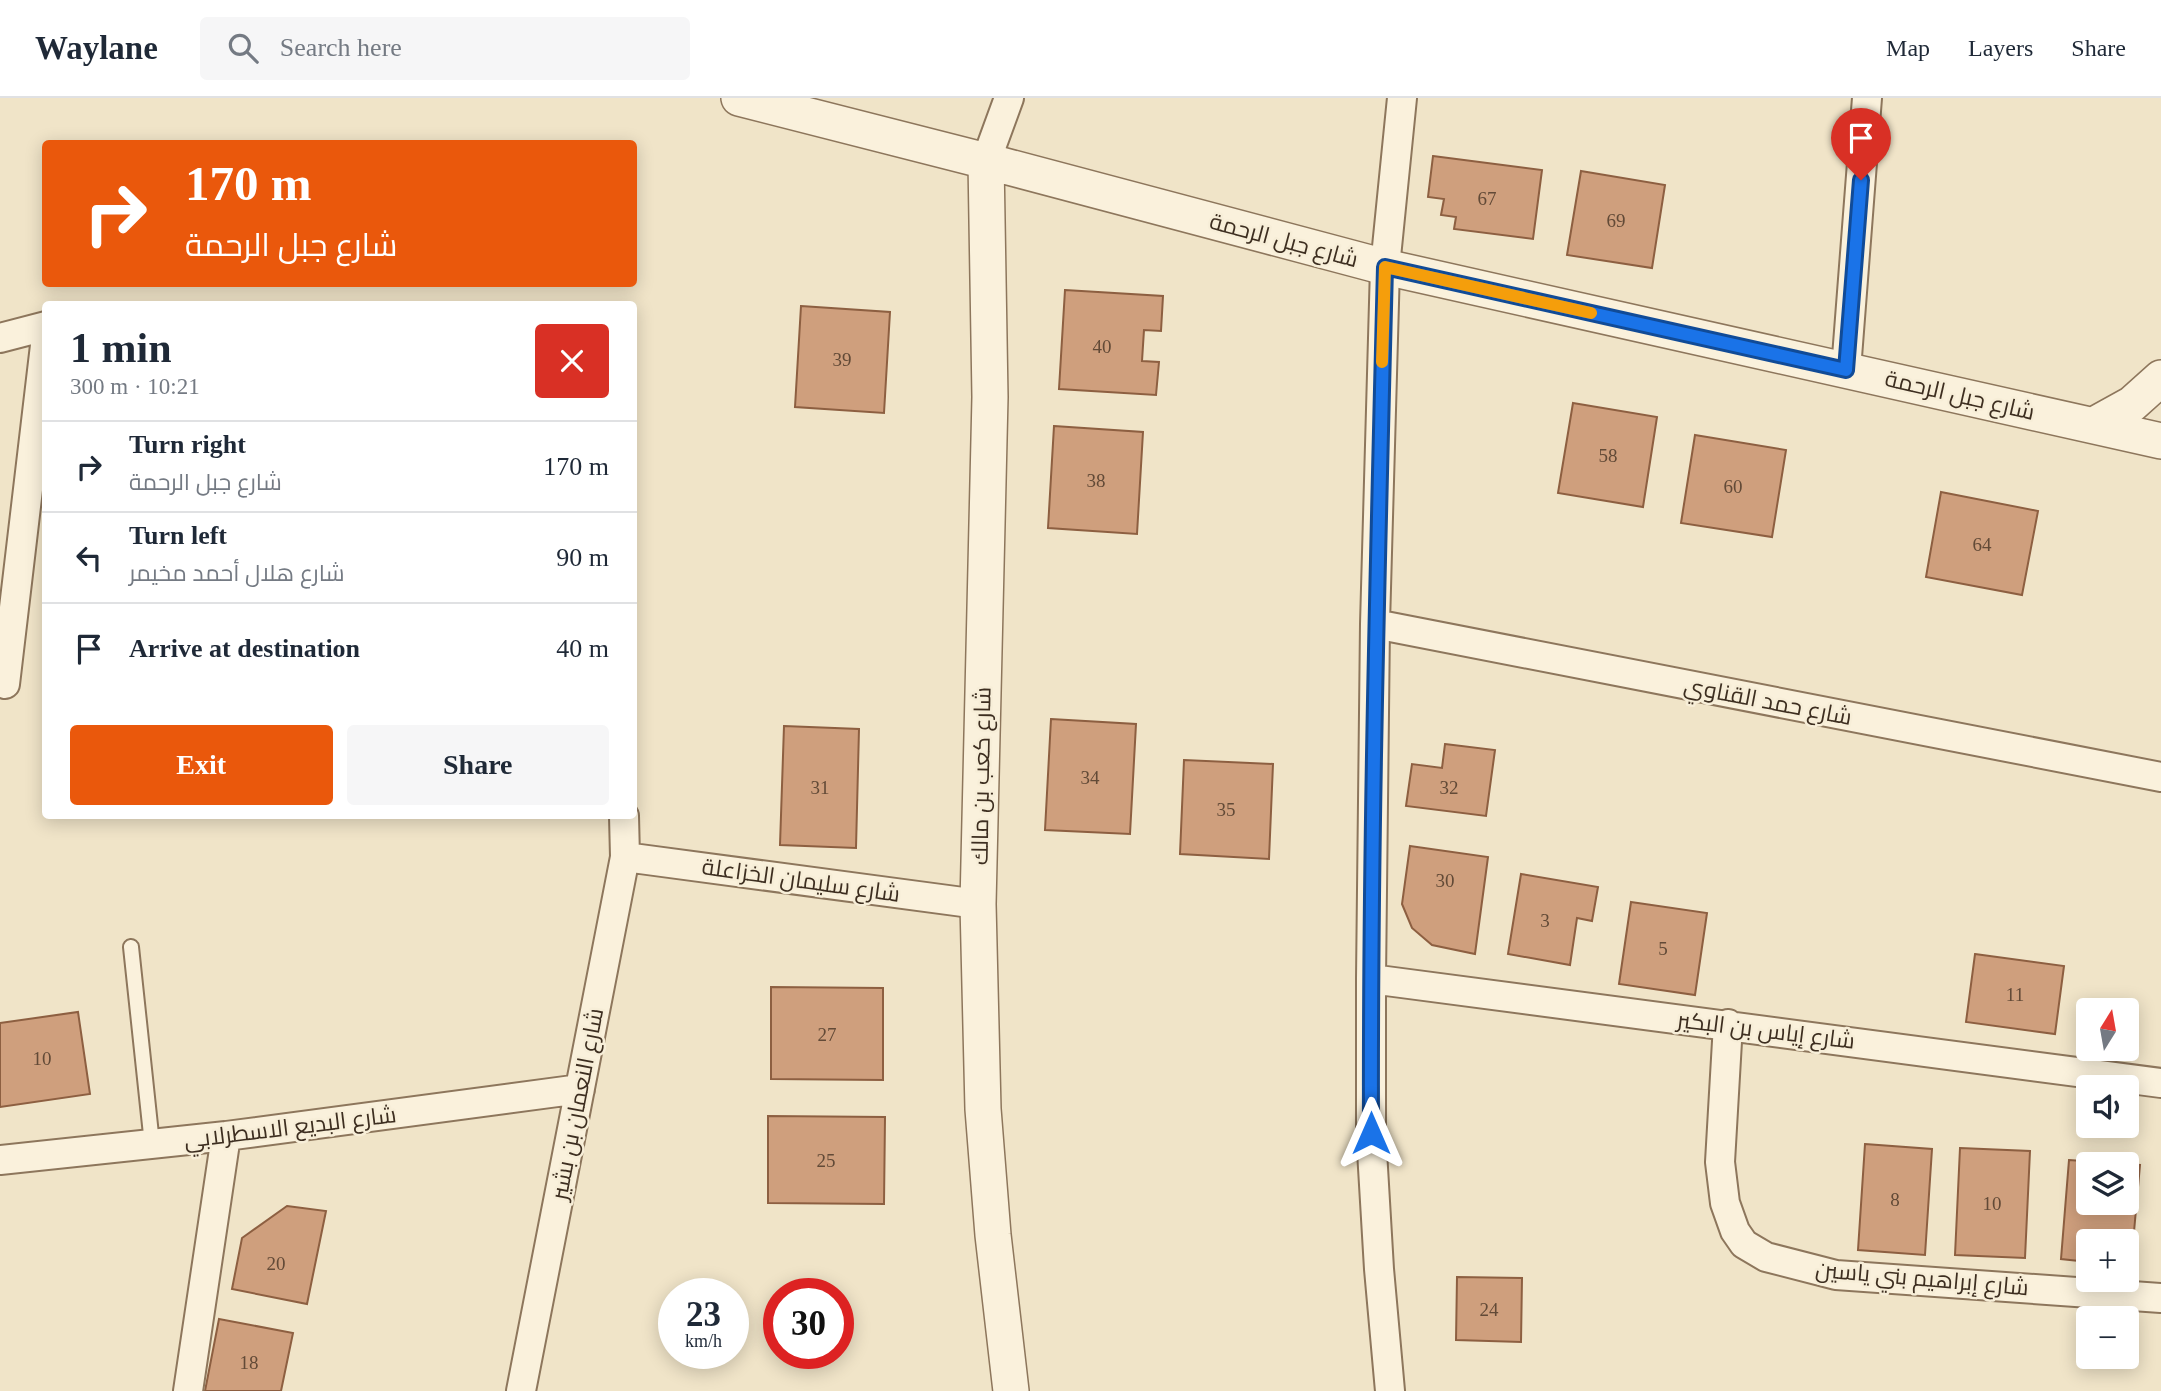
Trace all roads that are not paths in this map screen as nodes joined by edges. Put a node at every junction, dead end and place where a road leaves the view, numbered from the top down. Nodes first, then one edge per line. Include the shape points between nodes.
1 (739, 98) edge
2 (1009, 98) edge
3 (1402, 98) edge
4 (1867, 98) edge
5 (986, 160) junction
6 (1385, 267) junction
7 (42, 327) edge
8 (0, 338) edge
9 (1846, 370) junction
10 (42, 371) edge
11 (2161, 378) edge
12 (2094, 425) junction
13 (2160, 437) edge
14 (1375, 624) junction
15 (5, 684) dead end
16 (2161, 778) edge
17 (624, 819) edge
18 (625, 857) junction
19 (978, 904) junction
20 (131, 947) dead end
21 (1371, 979) junction
22 (1728, 1024) junction
23 (2161, 1083) edge
24 (580, 1089) junction
25 (226, 1136) junction
26 (152, 1144) junction
27 (0, 1160) edge
28 (2161, 1298) edge
29 (188, 1391) edge
30 (521, 1391) edge
31 (1011, 1391) edge
32 (1390, 1391) edge

1 - 5 street, شارع جبل الرحمة
2 - 5 street
3 - 6 street
4 - 9 street
5 - 6 street, شارع جبل الرحمة
5 - 19 street, شارع كعب بن مالك via 990,397
6 - 9 street, شارع جبل الرحمة
6 - 14 street
7 - 8 street
9 - 12 street, شارع جبل الرحمة
10 - 15 street
11 - 12 street via 2132,404
12 - 13 street, شارع جبل الرحمة
14 - 16 street, شارع حمد القناوي
14 - 21 street
17 - 18 street, شارع النعمان بن بشير
18 - 19 street, شارع سليمان الخزاعلة
18 - 24 street, شارع النعمان بن بشير
19 - 31 street, شارع كعب بن مالك via 982,1109
20 - 26 lane
21 - 22 street, شارع إياس بن البكير
21 - 32 street via 1371,1133
22 - 23 street, شارع إياس بن البكير
22 - 28 street, شارع إبراهيم بني ياسين via 1720,1162 1725,1203 1744,1244 1766,1257 1836,1275
24 - 25 street, شارع البديع الاسطرلابي
24 - 30 street, شارع النعمان بن بشير
25 - 26 street, شارع البديع الاسطرلابي
25 - 29 street
26 - 27 street, شارع البديع الاسطرلابي

